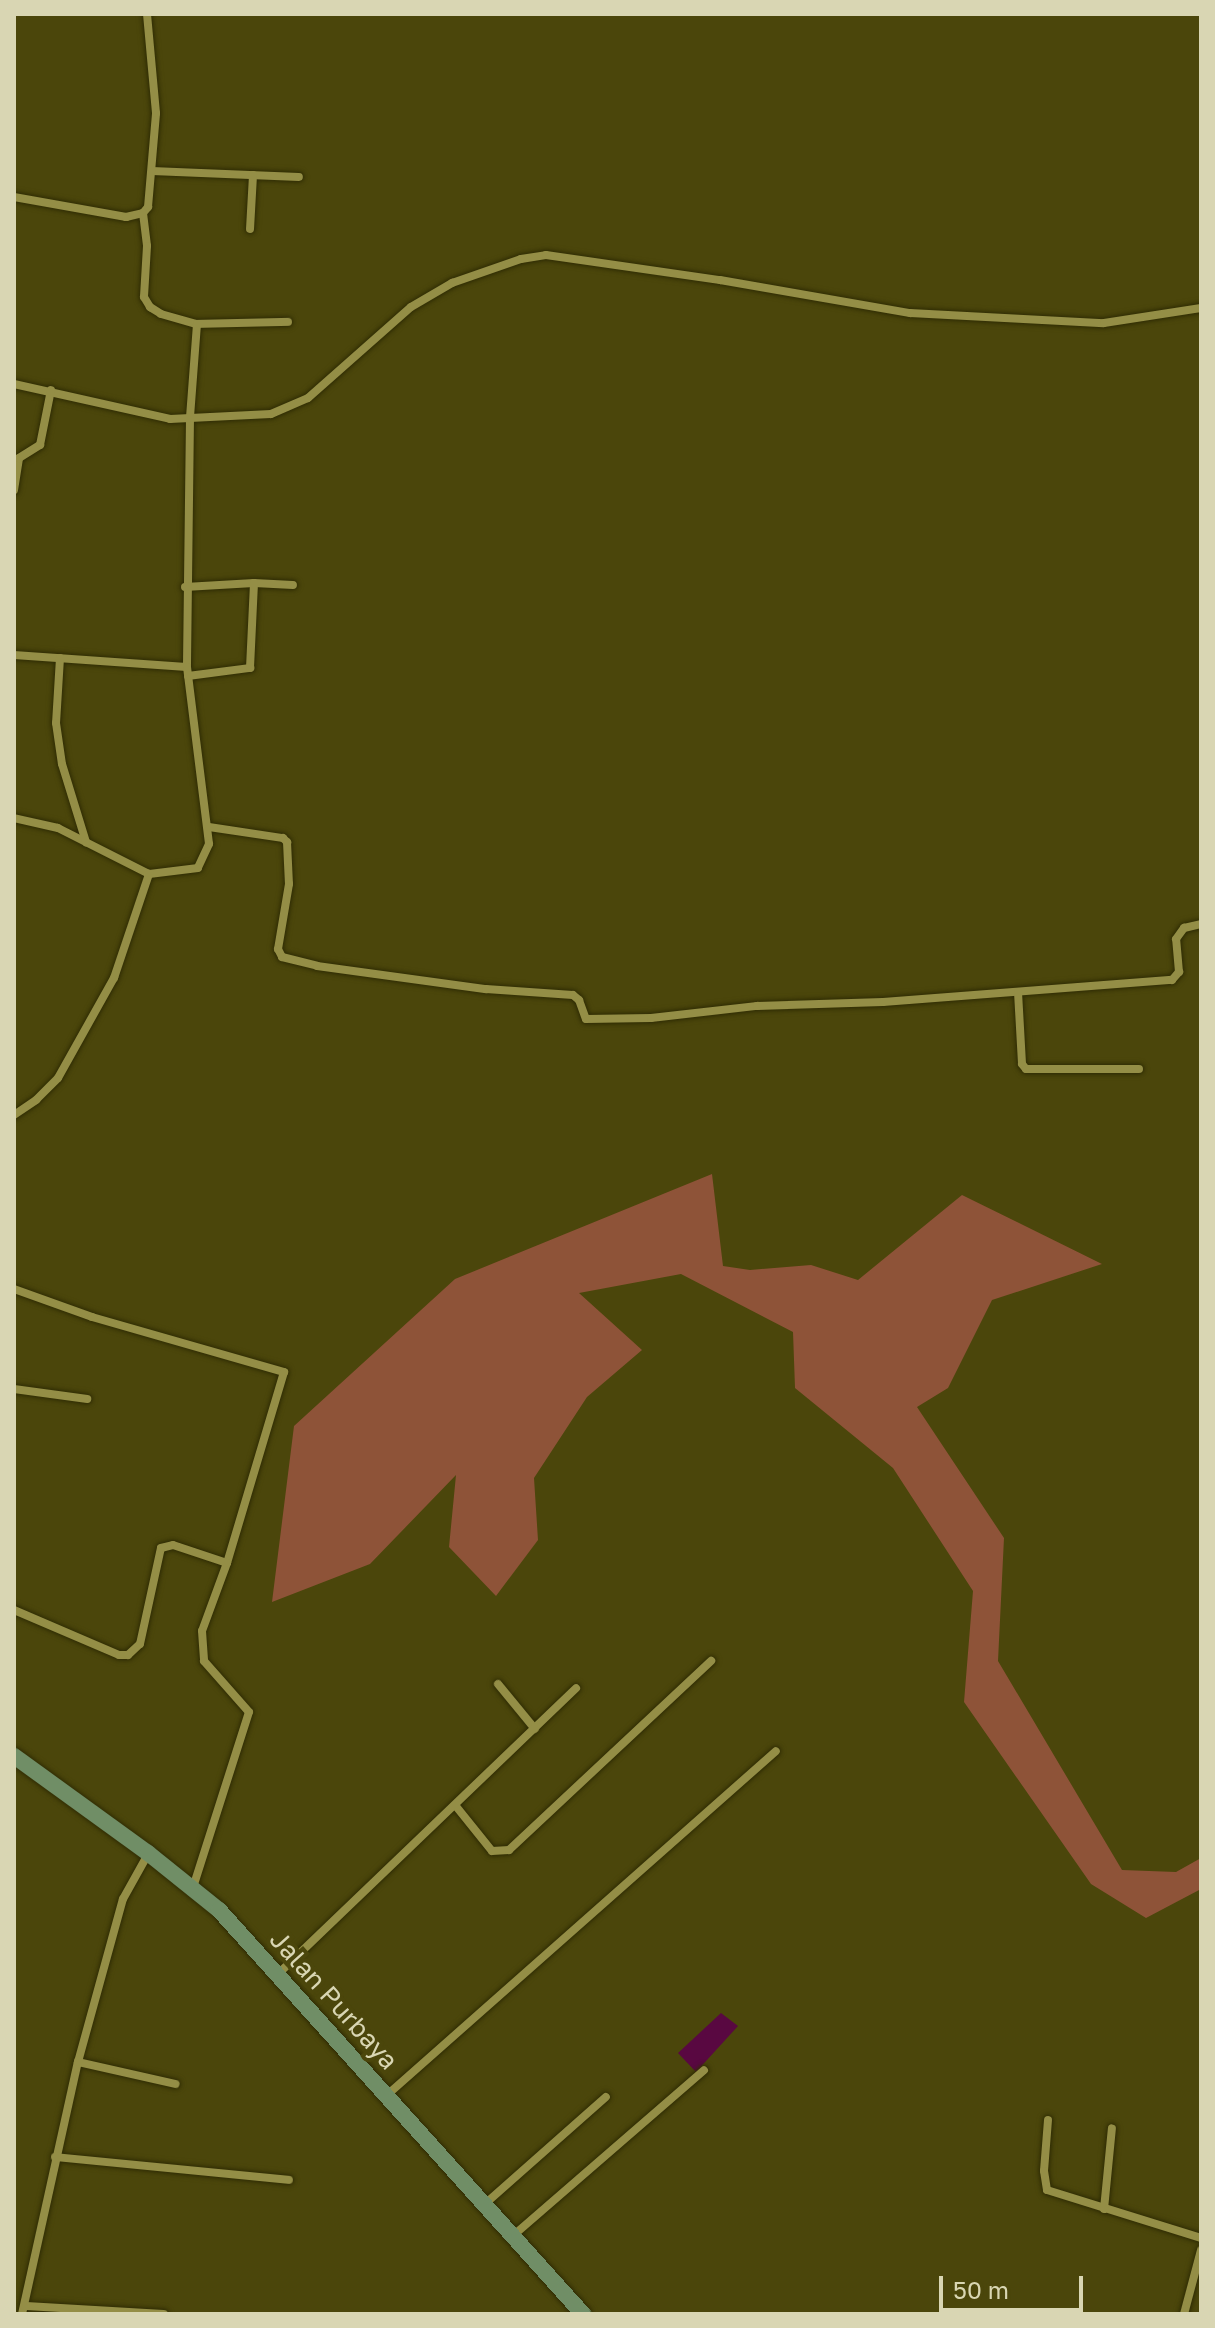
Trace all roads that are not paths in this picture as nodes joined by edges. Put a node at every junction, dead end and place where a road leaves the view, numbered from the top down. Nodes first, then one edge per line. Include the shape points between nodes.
1 (147, 14) edge
2 (152, 171) junction
3 (253, 175) junction
4 (299, 177) dead end
5 (14, 197) edge
6 (143, 213) junction
7 (250, 229) dead end
8 (1201, 308) edge
9 (288, 322) dead end
10 (197, 324) junction
11 (14, 384) edge
12 (51, 390) junction
13 (190, 418) junction
14 (14, 490) edge
15 (254, 583) junction
16 (293, 585) dead end
17 (185, 587) junction
18 (14, 655) edge
19 (60, 658) junction
20 (187, 671) junction
21 (14, 818) edge
22 (209, 827) junction
23 (86, 842) junction
24 (149, 874) junction
25 (1201, 924) edge
26 (1018, 992) junction
27 (1139, 1069) dead end
28 (14, 1115) edge
29 (14, 1289) edge
30 (14, 1389) edge
31 (87, 1399) dead end
32 (227, 1563) junction
33 (14, 1610) edge
34 (711, 1661) dead end
35 (498, 1684) dead end
36 (576, 1688) dead end
37 (535, 1729) junction
38 (776, 1751) dead end
39 (14, 1756) edge
40 (455, 1805) junction
41 (148, 1853) junction
42 (193, 1888) junction
43 (278, 1974) junction
44 (78, 2062) junction
45 (704, 2070) dead end
46 (176, 2084) dead end
47 (387, 2095) junction
48 (606, 2097) dead end
49 (1048, 2120) dead end
50 (1112, 2128) dead end
51 (55, 2157) junction
52 (289, 2180) dead end
53 (486, 2203) junction
54 (1104, 2209) junction
55 (515, 2234) junction
56 (1201, 2238) edge
57 (1201, 2250) edge
58 (24, 2310) edge
59 (164, 2314) edge
60 (583, 2314) edge
61 (1184, 2314) edge

1 - 2 street via 156,113
2 - 3 street
2 - 6 street via 150,201
3 - 4 street
3 - 7 street
5 - 6 street via 126,217
6 - 10 street via 144,297 161,314
8 - 13 street via 1104,323 910,313 546,255 452,283 425,299 292,406 271,414
9 - 10 street
10 - 13 street
11 - 12 street
12 - 13 street via 170,419
12 - 14 street via 40,445 19,458
13 - 17 street
15 - 16 street
15 - 17 street
15 - 20 street via 250,668
17 - 20 street
18 - 19 street
19 - 20 street
19 - 23 street via 56,723 62,764
20 - 22 street
21 - 23 street via 58,828
22 - 24 street via 209,844 198,868
22 - 26 street via 287,842 289,884 279,954 317,966 573,995 586,1019
23 - 24 street
24 - 28 street via 114,978 65,1066 36,1100
25 - 26 street via 1184,928 1176,939 1179,972 1172,980
26 - 27 street via 1026,1069
29 - 32 street via 284,1372
30 - 31 street
32 - 33 street via 173,1545 161,1548 140,1644 128,1655
32 - 42 street via 202,1631 201,1654 249,1712
34 - 40 street via 509,1850 492,1851
35 - 37 street
36 - 37 street
37 - 40 street
38 - 47 street
39 - 41 main road, Jalan Purbaya
40 - 43 street
41 - 42 main road, Jalan Purbaya
41 - 44 street via 123,1899
42 - 43 main road, Jalan Purbaya
43 - 47 main road, Jalan Purbaya
44 - 46 street
44 - 51 street
45 - 55 street
47 - 53 main road, Jalan Purbaya
48 - 53 street
49 - 54 street via 1047,2190
50 - 54 street
51 - 52 street
51 - 58 street
53 - 55 main road, Jalan Purbaya
54 - 56 street
55 - 60 main road, Jalan Purbaya
57 - 61 street
58 - 59 street

